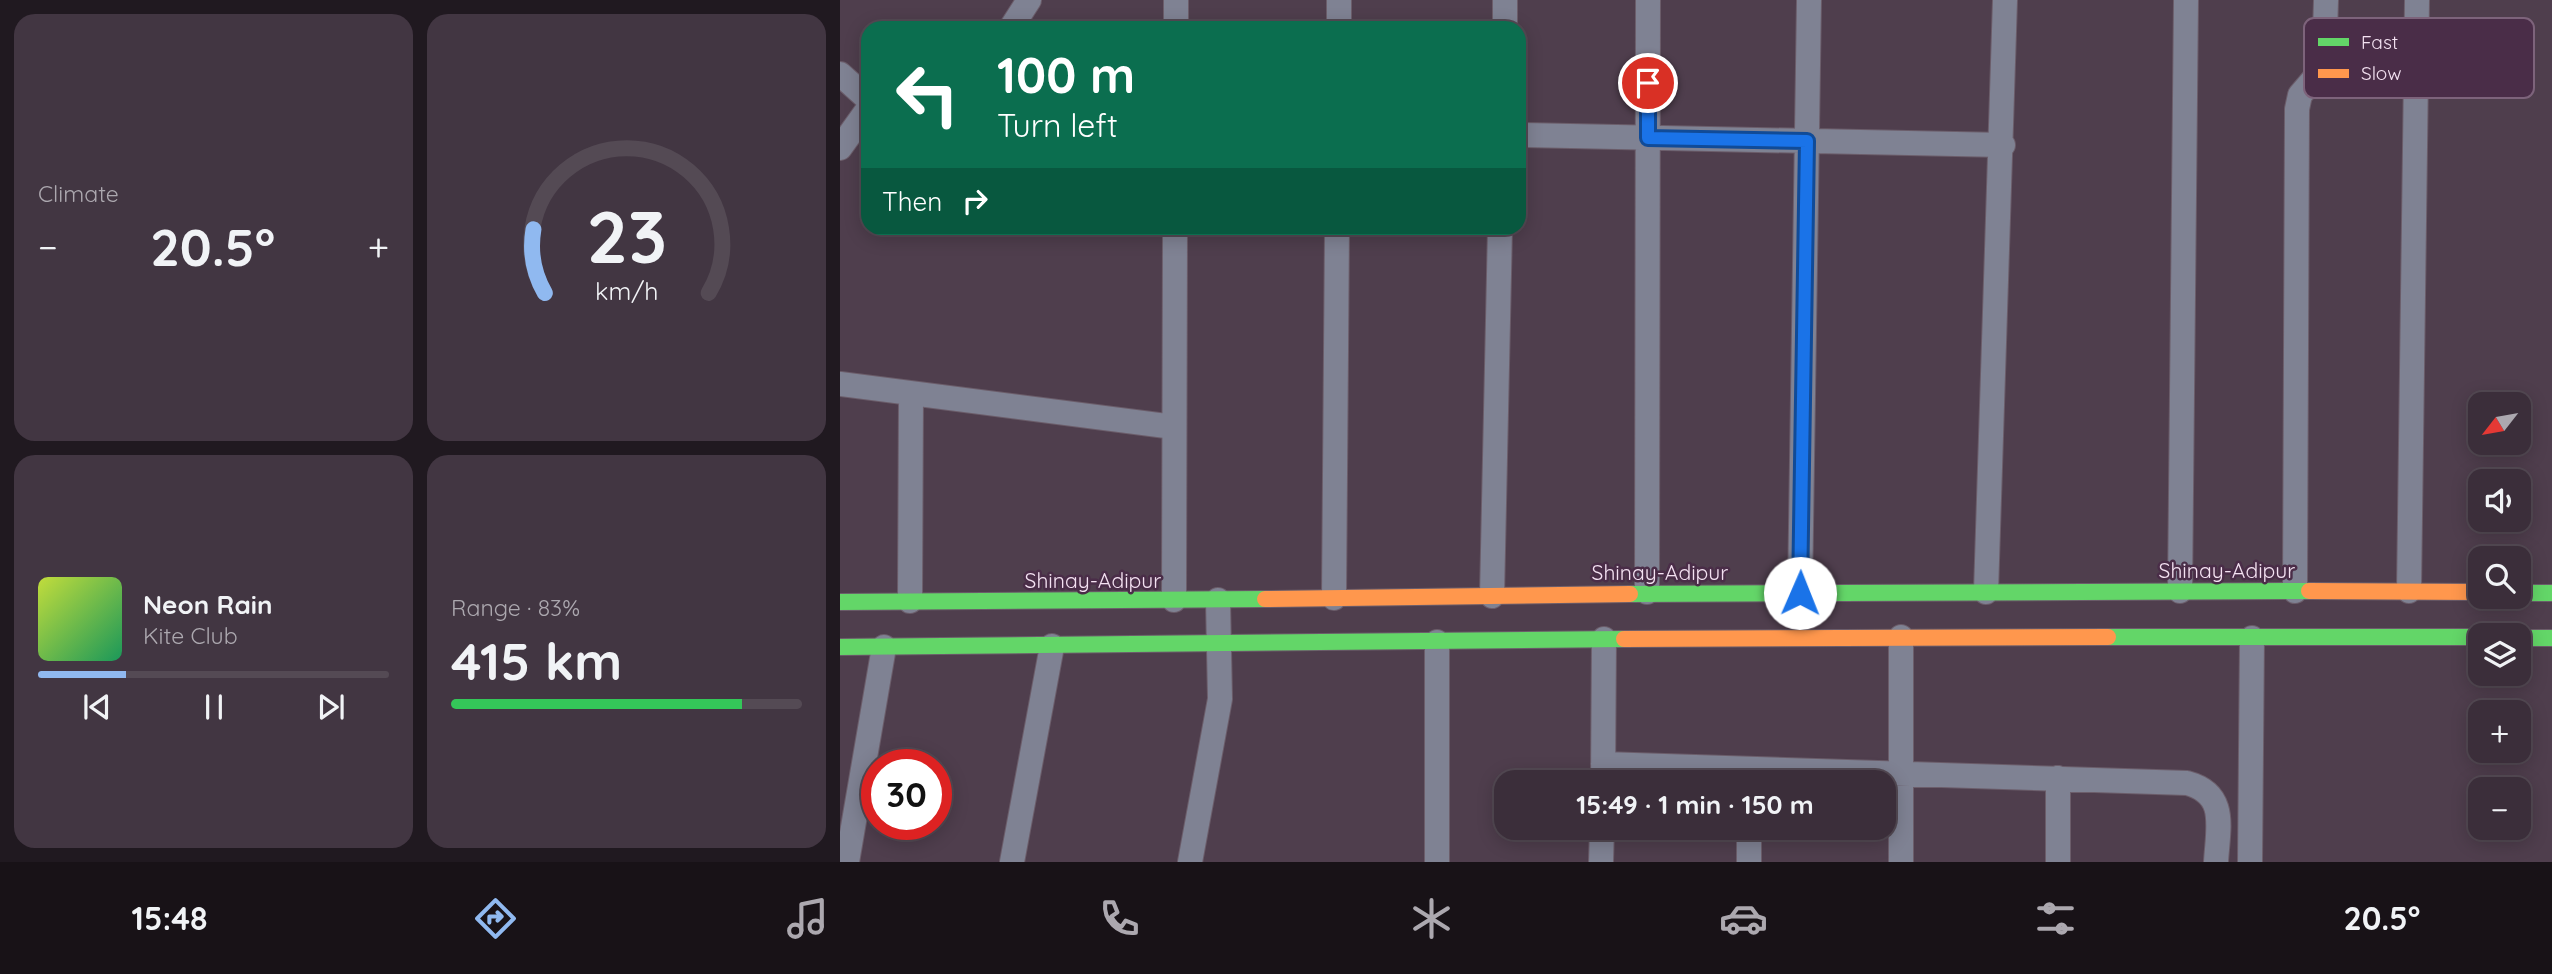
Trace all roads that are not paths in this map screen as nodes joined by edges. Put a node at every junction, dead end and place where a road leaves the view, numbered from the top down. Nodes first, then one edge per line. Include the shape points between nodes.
1 (1029, 0) edge
2 (1176, 0) edge
3 (1339, 0) edge
4 (1505, 0) edge
5 (1648, 0) edge
6 (1809, 0) edge
7 (2006, 0) edge
8 (2186, 0) edge
9 (2326, 0) edge
10 (2417, 0) edge
11 (2325, 18) edge
12 (2417, 18) edge
13 (1016, 21) edge
14 (1176, 21) edge
15 (1339, 21) edge
16 (1505, 21) edge
17 (840, 74) edge
18 (2304, 90) edge
19 (861, 93) edge
20 (2416, 98) edge
21 (861, 119) edge
22 (1526, 135) edge
23 (1648, 138) junction
24 (1807, 141) junction
25 (2003, 145) junction
26 (840, 148) edge
27 (1175, 235) edge
28 (1337, 235) edge
29 (1500, 235) edge
30 (840, 384) edge
31 (911, 394) junction
32 (1174, 427) junction
33 (2295, 591) junction
34 (1647, 592) junction
35 (1986, 592) junction
36 (2180, 592) junction
37 (2409, 592) junction
38 (2468, 592) edge
39 (1800, 593) junction
40 (2531, 593) edge
41 (2552, 593) edge
42 (1492, 596) junction
43 (1334, 598) junction
44 (1174, 600) junction
45 (1218, 600) junction
46 (910, 601) junction
47 (840, 602) edge
48 (1901, 637) junction
49 (2252, 638) junction
50 (2468, 638) edge
51 (2531, 638) edge
52 (2552, 638) edge
53 (1604, 639) junction
54 (1437, 642) junction
55 (1219, 645) junction
56 (1052, 646) junction
57 (840, 647) edge
58 (884, 647) junction
59 (1603, 770) edge
60 (1896, 774) edge
61 (1901, 774) junction
62 (2057, 778) junction
63 (1602, 840) edge
64 (1749, 840) edge
65 (847, 862) edge
66 (1012, 862) edge
67 (1190, 862) edge
68 (1437, 862) edge
69 (1601, 862) edge
70 (1749, 862) edge
71 (1901, 862) edge
72 (2058, 862) edge
73 (2216, 862) edge
74 (2250, 862) edge

1 - 13 street
2 - 14 street
3 - 15 street
4 - 16 street
5 - 23 street
6 - 24 street
7 - 25 street
8 - 36 street
9 - 11 street
10 - 12 street
17 - 19 street
18 - 33 street via 2297,108
20 - 37 street
21 - 26 street
22 - 23 street
23 - 24 street
23 - 34 street
24 - 25 street
24 - 39 street
25 - 35 street
27 - 32 street
28 - 43 street
29 - 42 street
30 - 31 street
31 - 32 street
31 - 46 street
32 - 44 street
33 - 36 main road, Shinay-Adipur
33 - 37 main road, Shinay-Adipur
34 - 39 main road, Shinay-Adipur
34 - 42 main road, Shinay-Adipur
35 - 36 main road, Shinay-Adipur
35 - 39 main road, Shinay-Adipur
37 - 38 main road, Shinay-Adipur
40 - 41 main road
42 - 43 main road, Shinay-Adipur
43 - 45 main road, Shinay-Adipur
44 - 45 main road, Shinay-Adipur
44 - 46 main road, Shinay-Adipur
45 - 55 street
46 - 47 main road, Shinay-Adipur
48 - 49 main road
48 - 53 main road
48 - 61 street
49 - 50 main road
49 - 74 street
51 - 52 main road
53 - 54 main road
53 - 59 street
54 - 55 main road
54 - 68 street
55 - 56 main road
55 - 67 street via 1220,699
56 - 58 main road
56 - 66 street
57 - 58 main road
58 - 65 street
60 - 61 street
61 - 62 street
61 - 71 street
62 - 72 street
62 - 73 street via 2187,783 2204,788 2213,797 2218,816
63 - 69 street
64 - 70 street

